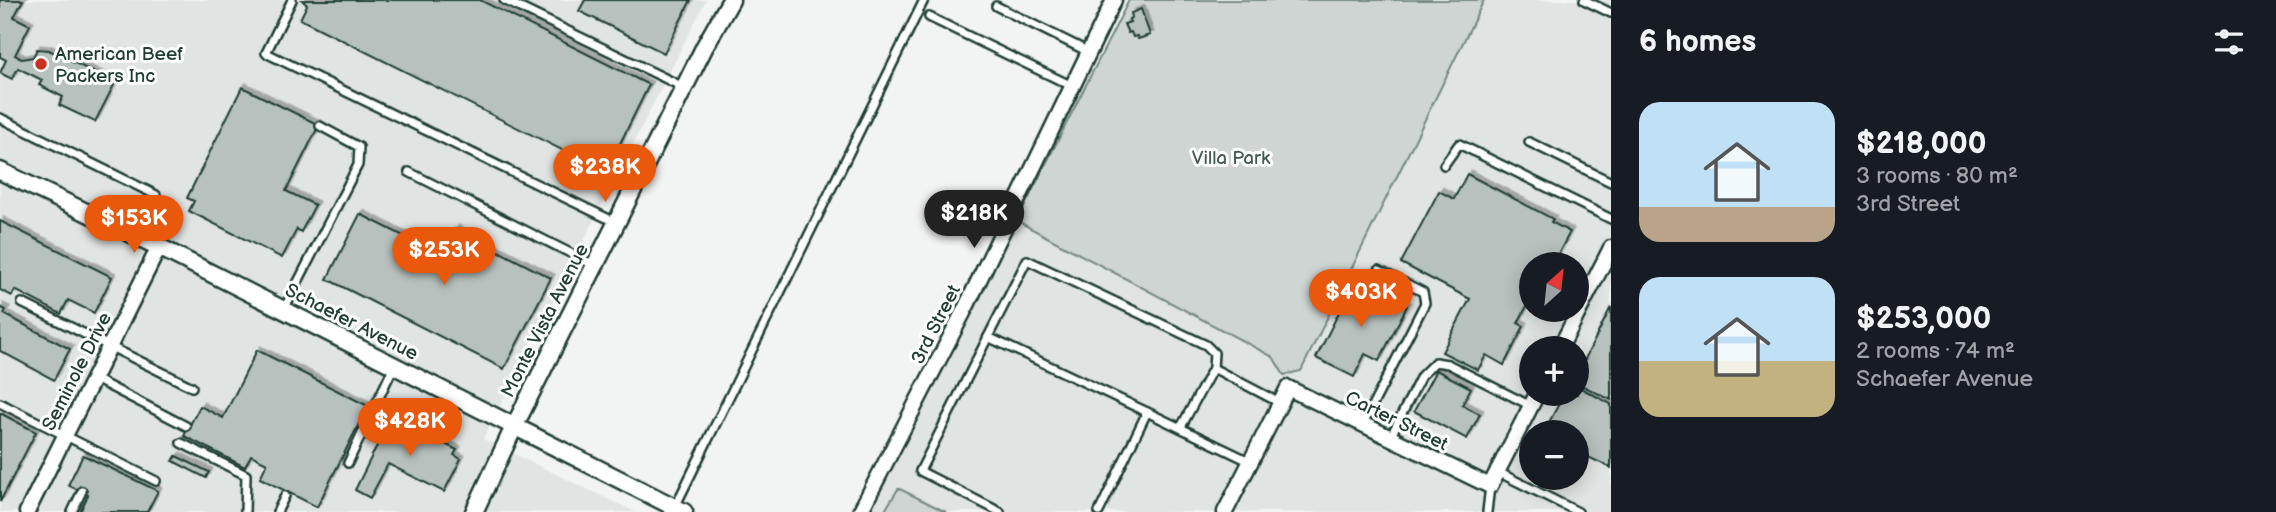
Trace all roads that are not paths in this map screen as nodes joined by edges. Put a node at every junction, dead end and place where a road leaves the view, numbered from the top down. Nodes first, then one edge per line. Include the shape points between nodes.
1 (292, 0) edge
2 (504, 0) edge
3 (731, 0) edge
4 (924, 0) edge
5 (1114, 0) edge
6 (1584, 0) edge
7 (996, 6) dead end
8 (1611, 13) edge
9 (929, 17) dead end
10 (1089, 52) junction
11 (1073, 86) junction
12 (684, 87) junction
13 (0, 118) edge
14 (320, 126) dead end
15 (1529, 142) dead end
16 (1444, 165) dead end
17 (0, 171) edge
18 (409, 172) dead end
19 (1611, 182) edge
20 (1611, 219) edge
21 (616, 223) junction
22 (137, 236) junction
23 (159, 247) junction
24 (1611, 248) edge
25 (595, 266) junction
26 (1379, 270) dead end
27 (22, 303) dead end
28 (283, 310) junction
29 (1566, 336) edge
30 (988, 337) junction
31 (109, 347) junction
32 (394, 366) junction
33 (1213, 368) junction
34 (93, 378) junction
35 (192, 387) dead end
36 (1519, 394) edge
37 (0, 403) edge
38 (1280, 403) junction
39 (1531, 406) edge
40 (1147, 412) junction
41 (1362, 424) junction
42 (186, 426) dead end
43 (514, 427) junction
44 (1181, 427) junction
45 (65, 435) junction
46 (1390, 438) junction
47 (181, 443) dead end
48 (1251, 462) junction
49 (348, 463) dead end
50 (1497, 471) junction
51 (156, 481) dead end
52 (1490, 486) junction
53 (82, 491) dead end
54 (285, 496) dead end
55 (673, 509) edge
56 (27, 512) edge
57 (72, 512) edge
58 (245, 512) edge
59 (277, 512) edge
60 (474, 512) edge
61 (860, 512) edge
62 (1000, 512) edge
63 (1099, 512) edge
64 (1225, 512) edge
65 (1487, 512) edge
66 (1578, 512) edge

1 - 21 lane via 266,53
2 - 12 lane
3 - 12 street, Monte Vista Avenue
4 - 55 lane
5 - 10 street, 3rd Street
6 - 8 lane
7 - 10 lane
9 - 11 lane
10 - 11 street, 3rd Street
11 - 61 street, 3rd Street
12 - 21 street, Monte Vista Avenue
13 - 22 lane via 156,195
14 - 28 lane via 359,146 358,165
15 - 19 lane
16 - 20 lane via 1459,144
17 - 22 street, Schaefer Avenue
18 - 25 lane
21 - 25 street, Monte Vista Avenue
22 - 23 street, Schaefer Avenue
23 - 28 street, Schaefer Avenue
23 - 31 street, Seminole Drive
24 - 29 street
25 - 43 street, Monte Vista Avenue
26 - 41 lane via 1423,292 1425,303
27 - 31 lane
28 - 32 street, Schaefer Avenue
30 - 33 lane via 1027,260 1206,345 1214,353
30 - 40 lane
30 - 62 lane via 920,471
31 - 34 street, Seminole Drive
31 - 35 lane
32 - 43 street, Schaefer Avenue
32 - 49 lane
33 - 38 lane
33 - 44 lane
34 - 42 lane
34 - 45 street, Seminole Drive
36 - 46 lane via 1435,362 1422,376
37 - 45 lane
38 - 41 street, Carter Street via 1288,388
38 - 48 street
39 - 50 street
40 - 44 lane
40 - 63 lane
41 - 46 street, Carter Street
43 - 55 street, Schaefer Avenue
43 - 60 street, Monte Vista Avenue
44 - 48 lane
45 - 51 lane
45 - 56 street, Seminole Drive
46 - 52 street, Carter Street
47 - 58 lane via 246,475
48 - 64 street
50 - 52 street
50 - 66 lane
52 - 65 lane
53 - 57 lane
54 - 59 lane

